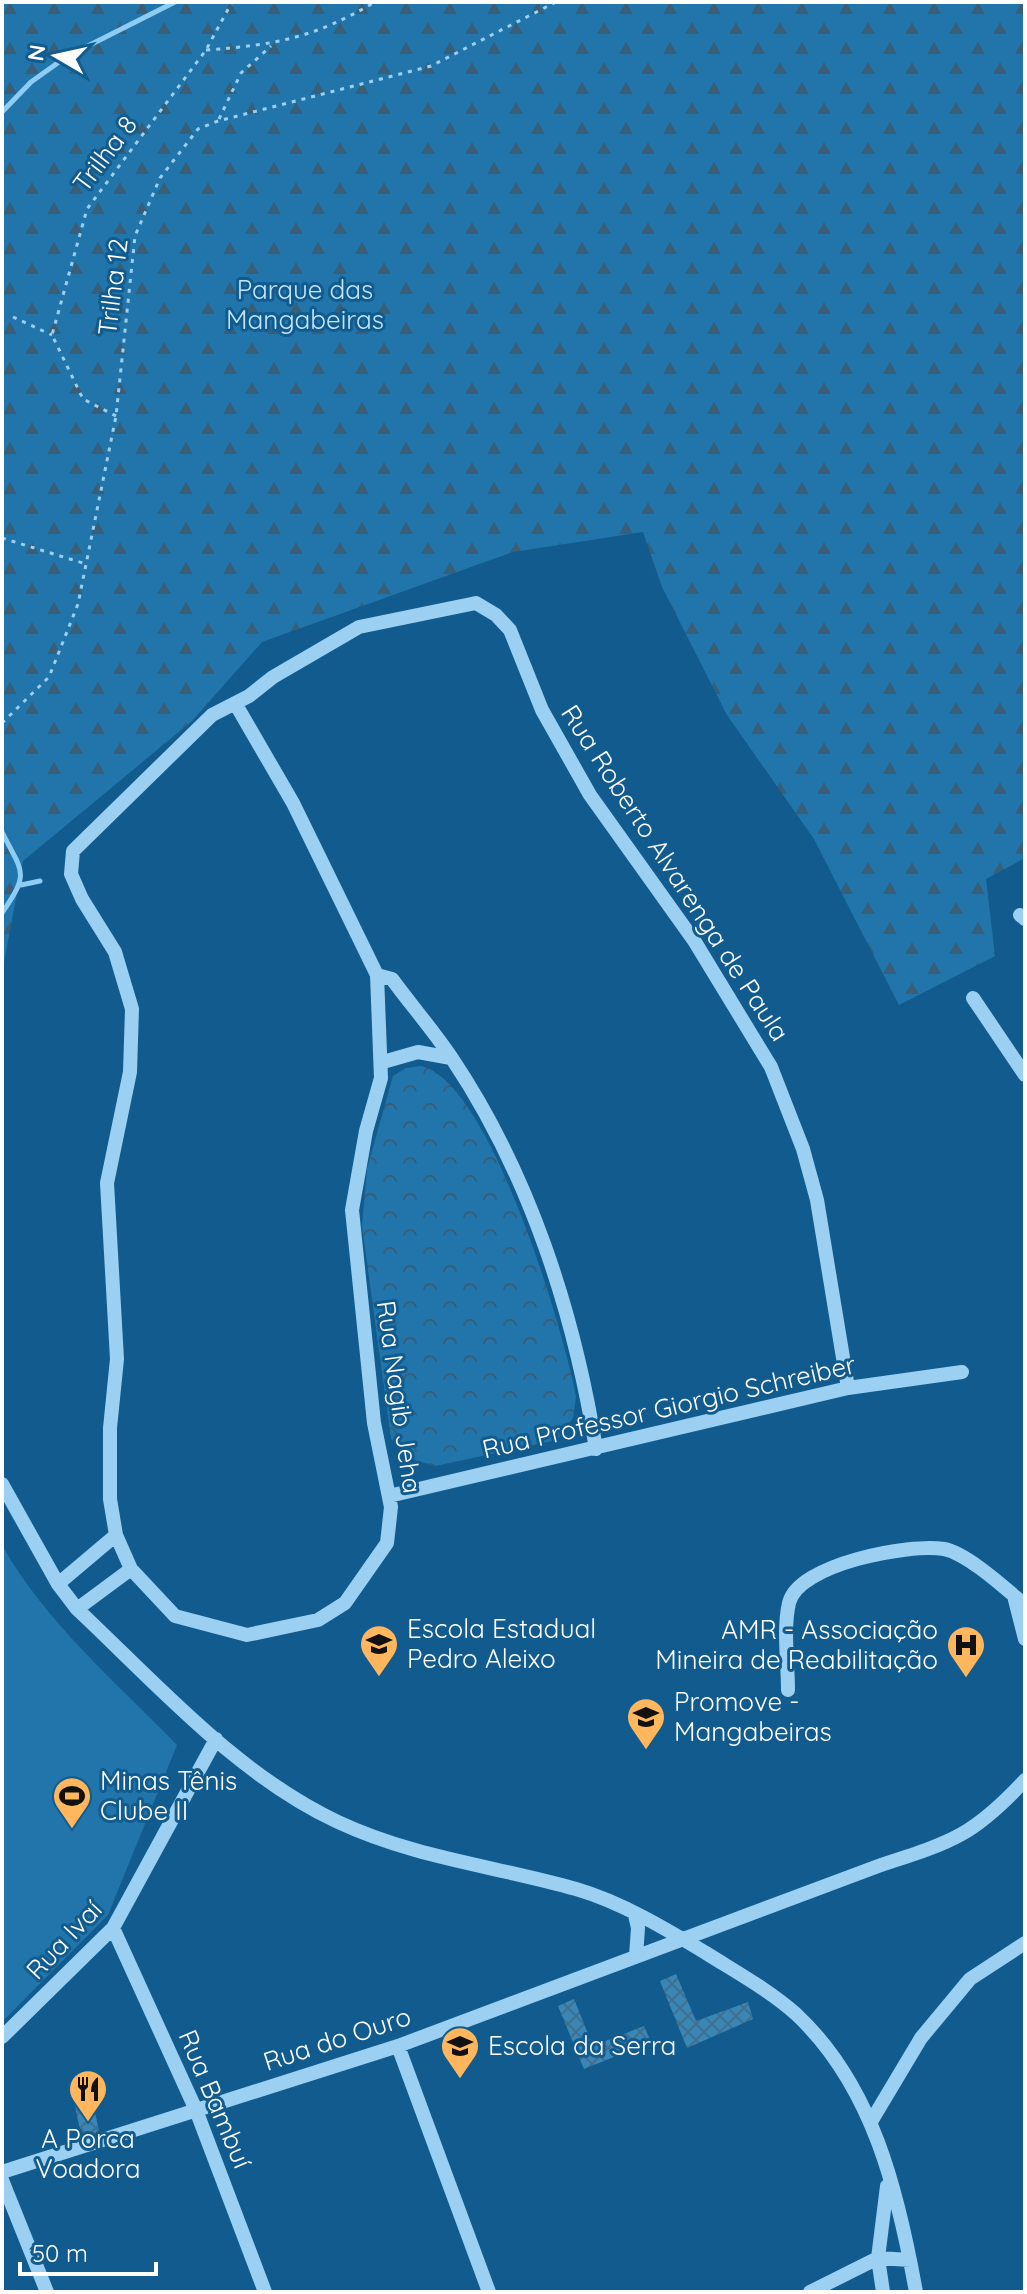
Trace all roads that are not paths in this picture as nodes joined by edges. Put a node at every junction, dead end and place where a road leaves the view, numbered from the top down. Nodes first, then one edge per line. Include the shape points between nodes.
1 (235, 703) junction
2 (377, 975) junction
3 (973, 998) dead end
4 (451, 1058) junction
5 (383, 1062) junction
6 (1025, 1075) edge
7 (962, 1372) dead end
8 (848, 1388) junction
9 (596, 1449) junction
10 (2, 1484) edge
11 (389, 1496) junction
12 (116, 1535) junction
13 (131, 1569) junction
14 (58, 1584) junction
15 (1019, 1600) edge
16 (77, 1609) junction
17 (1025, 1639) edge
18 (788, 1690) dead end
19 (216, 1739) junction
20 (1025, 1780) edge
21 (635, 1915) junction
22 (113, 1928) junction
23 (683, 1939) junction
24 (1025, 1943) edge
25 (636, 1956) junction
26 (2, 2037) edge
27 (398, 2046) junction
28 (196, 2110) junction
29 (872, 2120) junction
30 (2, 2172) edge
31 (888, 2178) junction
32 (2, 2180) edge
33 (878, 2258) junction
34 (910, 2260) junction
35 (47, 2292) edge
36 (265, 2292) edge
37 (489, 2292) edge
38 (810, 2292) edge
39 (883, 2292) edge
40 (916, 2292) edge

1 - 2 street, Rua Nagib Jeha via 293,803
1 - 8 street, Rua Roberto Alvarenga de Paula via 359,627 476,603 510,630 542,710 590,795 695,942 771,1067 817,1200
1 - 12 street, Rua Roberto Alvarenga de Paula via 212,715 73,851 71,874 115,952 132,1009 130,1072 107,1183 117,1359 110,1428
2 - 4 street, Rua Nagib Jeha via 392,979
2 - 5 street, Rua Nagib Jeha
3 - 6 street
4 - 5 street via 418,1052
4 - 9 street, Rua Nagib Jeha via 509,1161 551,1261 585,1383
5 - 11 street, Rua Nagib Jeha via 352,1210 374,1423
7 - 8 street, Rua Professor Giorgio Schreiber
8 - 9 street, Rua Professor Giorgio Schreiber
9 - 11 street, Rua Professor Giorgio Schreiber
10 - 14 street
11 - 13 street, Rua Nagib Jeha via 387,1543 345,1603 318,1620 247,1635 175,1616
12 - 13 street, Rua Nagib Jeha
12 - 14 street
13 - 16 street
14 - 16 street
15 - 17 street
15 - 18 street via 946,1549 880,1555 824,1569 789,1601
16 - 19 street
19 - 21 street via 282,1792 390,1845 579,1889
19 - 22 street, Rua Ivaí
20 - 23 street, Rua do Ouro via 994,1814 956,1841
21 - 23 street
21 - 25 street
22 - 26 street, Rua Ivaí
22 - 28 street, Rua Bambuí
23 - 25 street, Rua do Ouro
23 - 29 street via 795,2014 829,2052
24 - 29 street via 970,1979 921,2038
25 - 27 street, Rua do Ouro
27 - 28 street, Rua do Ouro
27 - 37 street
28 - 30 street, Rua do Ouro
28 - 36 street, Rua Bambuí
29 - 31 street
31 - 33 street
31 - 34 street
32 - 35 street
33 - 34 street
33 - 38 street
33 - 39 street
34 - 40 street

